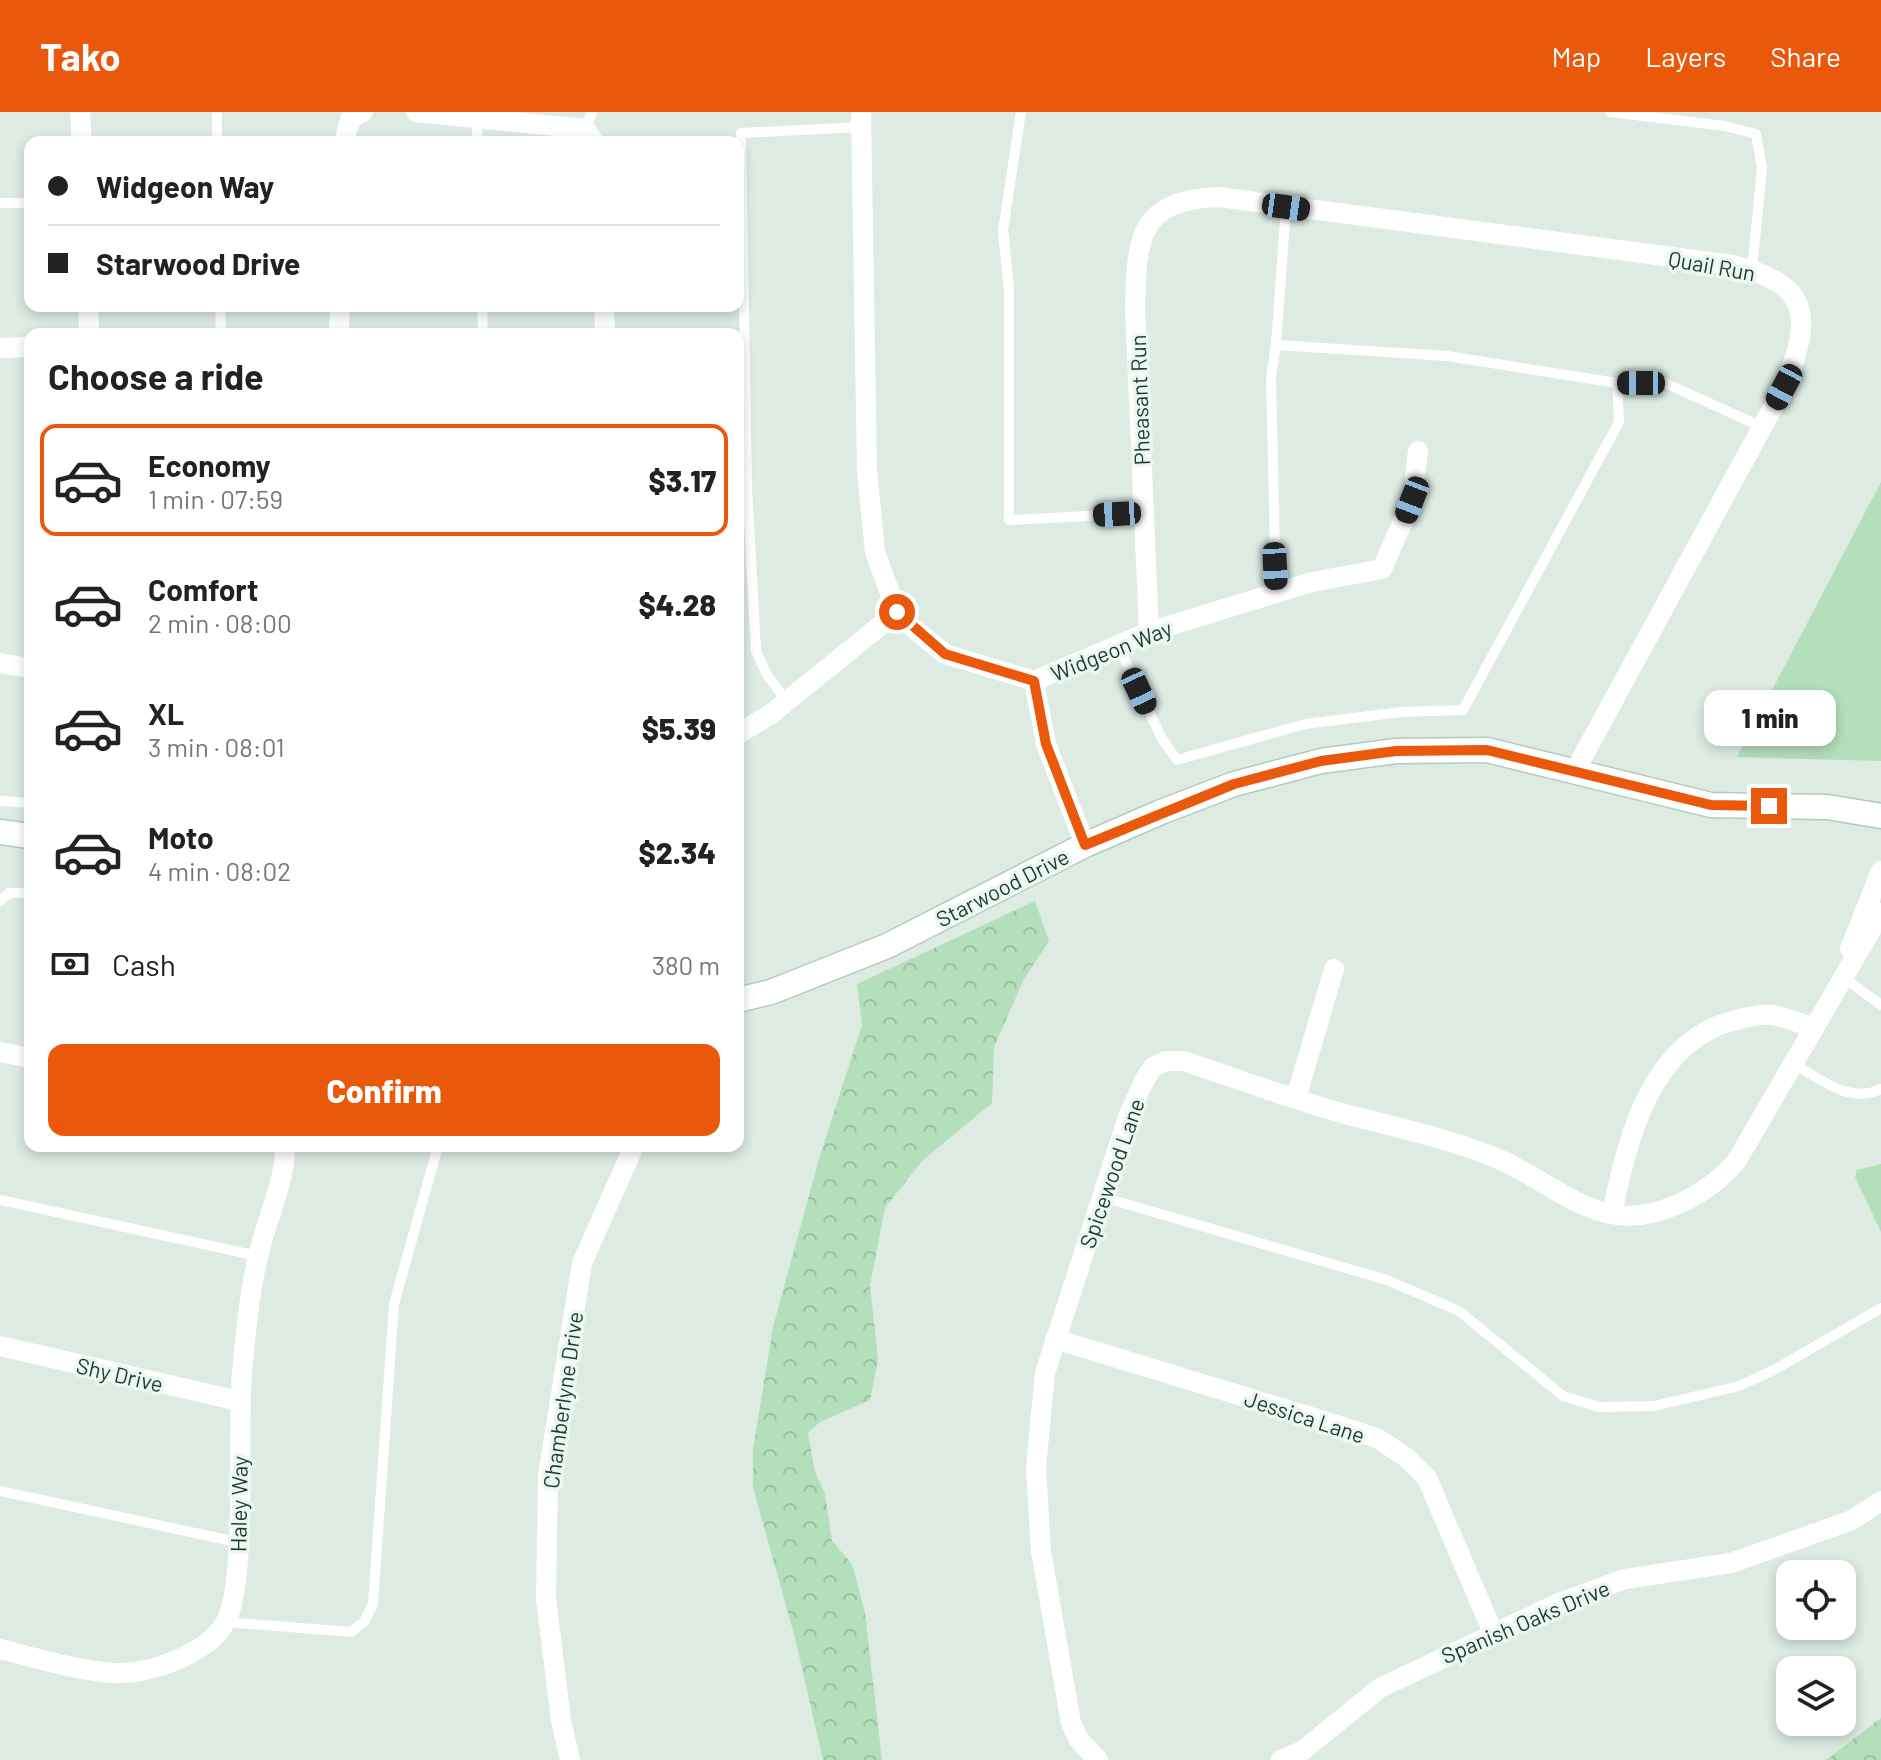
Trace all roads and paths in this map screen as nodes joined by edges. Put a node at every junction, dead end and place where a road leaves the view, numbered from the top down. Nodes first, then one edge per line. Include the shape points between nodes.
1 (80, 112) edge
2 (217, 112) edge
3 (363, 112) edge
4 (416, 112) edge
5 (1021, 112) edge
6 (1610, 112) edge
7 (477, 118) junction
8 (861, 120) edge
9 (590, 128) edge
10 (82, 136) edge
11 (217, 136) edge
12 (346, 136) edge
13 (477, 136) edge
14 (741, 136) edge
15 (0, 203) edge
16 (24, 203) edge
17 (1286, 207) junction
18 (1149, 220) joint
19 (1752, 270) junction
20 (744, 310) edge
21 (1276, 345) junction
22 (24, 347) edge
23 (0, 348) edge
24 (1617, 383) junction
25 (1762, 427) junction
26 (1418, 451) dead end
27 (1144, 513) junction
28 (1276, 593) junction
29 (897, 612) junction
30 (1149, 632) junction
31 (1118, 645) junction
32 (0, 663) edge
33 (24, 667) edge
34 (1034, 681) junction
35 (787, 701) junction
36 (744, 730) edge
37 (1576, 769) junction
38 (0, 801) edge
39 (24, 803) edge
40 (1881, 816) edge
41 (0, 832) edge
42 (24, 835) edge
43 (1085, 845) junction
44 (1881, 871) edge
45 (24, 893) edge
46 (0, 901) edge
47 (1881, 913) edge
48 (1334, 969) dead end
49 (1841, 976) junction
50 (744, 999) edge
51 (1881, 1005) edge
52 (1814, 1027) junction
53 (0, 1052) edge
54 (24, 1057) edge
55 (1794, 1064) junction
56 (1881, 1089) edge
57 (1296, 1098) junction
58 (285, 1152) edge
59 (436, 1152) edge
60 (631, 1152) edge
61 (1102, 1197) junction
62 (0, 1200) edge
63 (1612, 1214) junction
64 (258, 1256) junction
65 (1881, 1308) edge
66 (1055, 1339) junction
67 (0, 1346) edge
68 (239, 1401) junction
69 (0, 1491) edge
70 (1881, 1501) edge
71 (237, 1542) junction
72 (226, 1622) junction
73 (1494, 1635) junction
74 (0, 1649) edge
75 (1094, 1758) edge
76 (570, 1760) edge
77 (1281, 1760) edge

1 - 10 street
2 - 11 lane
3 - 12 street via 350,119
4 - 7 street
5 - 27 lane via 1003,230 1009,290 1009,520
6 - 19 lane via 1756,134 1762,168
7 - 9 street
7 - 13 lane
8 - 14 lane
8 - 29 street, Widgeon Way via 867,472 875,552
15 - 16 lane
17 - 18 street, Quail Run via 1193,198
17 - 19 street, Quail Run
17 - 21 lane
18 - 27 street, Pheasant Run via 1142,230 1135,293
19 - 25 street, Quail Run via 1785,286 1800,307 1801,345
20 - 35 lane via 756,651
21 - 24 lane via 1447,356
21 - 28 lane via 1271,439
22 - 23 street
24 - 25 lane via 1665,383
24 - 31 lane via 1619,422 1463,710 1305,724 1177,760
25 - 37 street, Quail Run
26 - 28 street, Widgeon Way via 1412,500 1382,569
27 - 30 street, Pheasant Run
28 - 30 street, Widgeon Way
29 - 34 street, Widgeon Way via 945,654
29 - 35 street
30 - 31 street, Widgeon Way
31 - 34 street, Widgeon Way
32 - 33 street
34 - 43 street via 1046,744
35 - 36 street
37 - 40 street, Starwood Drive via 1711,805 1827,807
37 - 43 street, Starwood Drive via 1487,750 1396,751 1321,761 1234,784
38 - 39 lane
41 - 42 street
43 - 50 street, Starwood Drive via 887,946
44 - 49 street, Spicewood Lane
45 - 46 lane via 9,893
47 - 49 street, Spicewood Lane
48 - 57 street
49 - 51 lane
49 - 52 street, Spicewood Lane
52 - 55 street, Spicewood Lane
52 - 63 street via 1773,1015 1751,1016 1697,1035 1656,1077
53 - 54 street
55 - 56 lane via 1844,1093 1866,1096
55 - 63 street, Spicewood Lane via 1722,1178 1669,1207
57 - 61 street, Spicewood Lane via 1184,1061 1153,1067 1128,1117
57 - 63 street, Spicewood Lane via 1495,1157
58 - 64 street, Haley Way
59 - 72 lane via 394,1304 373,1604 364,1622 351,1632
60 - 76 street, Chamberlyne Drive via 582,1263 548,1475 546,1599
61 - 65 lane via 1402,1286 1459,1311 1563,1396 1599,1407 1654,1406 1739,1386
61 - 66 street, Spicewood Lane
62 - 64 lane
64 - 68 street, Haley Way
66 - 73 street, Jessica Lane via 1377,1438 1407,1458 1427,1478
66 - 75 street, Spicewood Lane via 1045,1373 1036,1468 1041,1551 1071,1723
67 - 68 street, Shy Drive
68 - 71 street, Haley Way
69 - 71 lane
70 - 73 street, Spanish Oaks Drive via 1852,1520 1798,1542 1731,1563 1625,1579
71 - 72 street, Haley Way
72 - 74 street via 196,1649 146,1670 114,1673
73 - 77 street, Spanish Oaks Drive via 1380,1688 1302,1751

